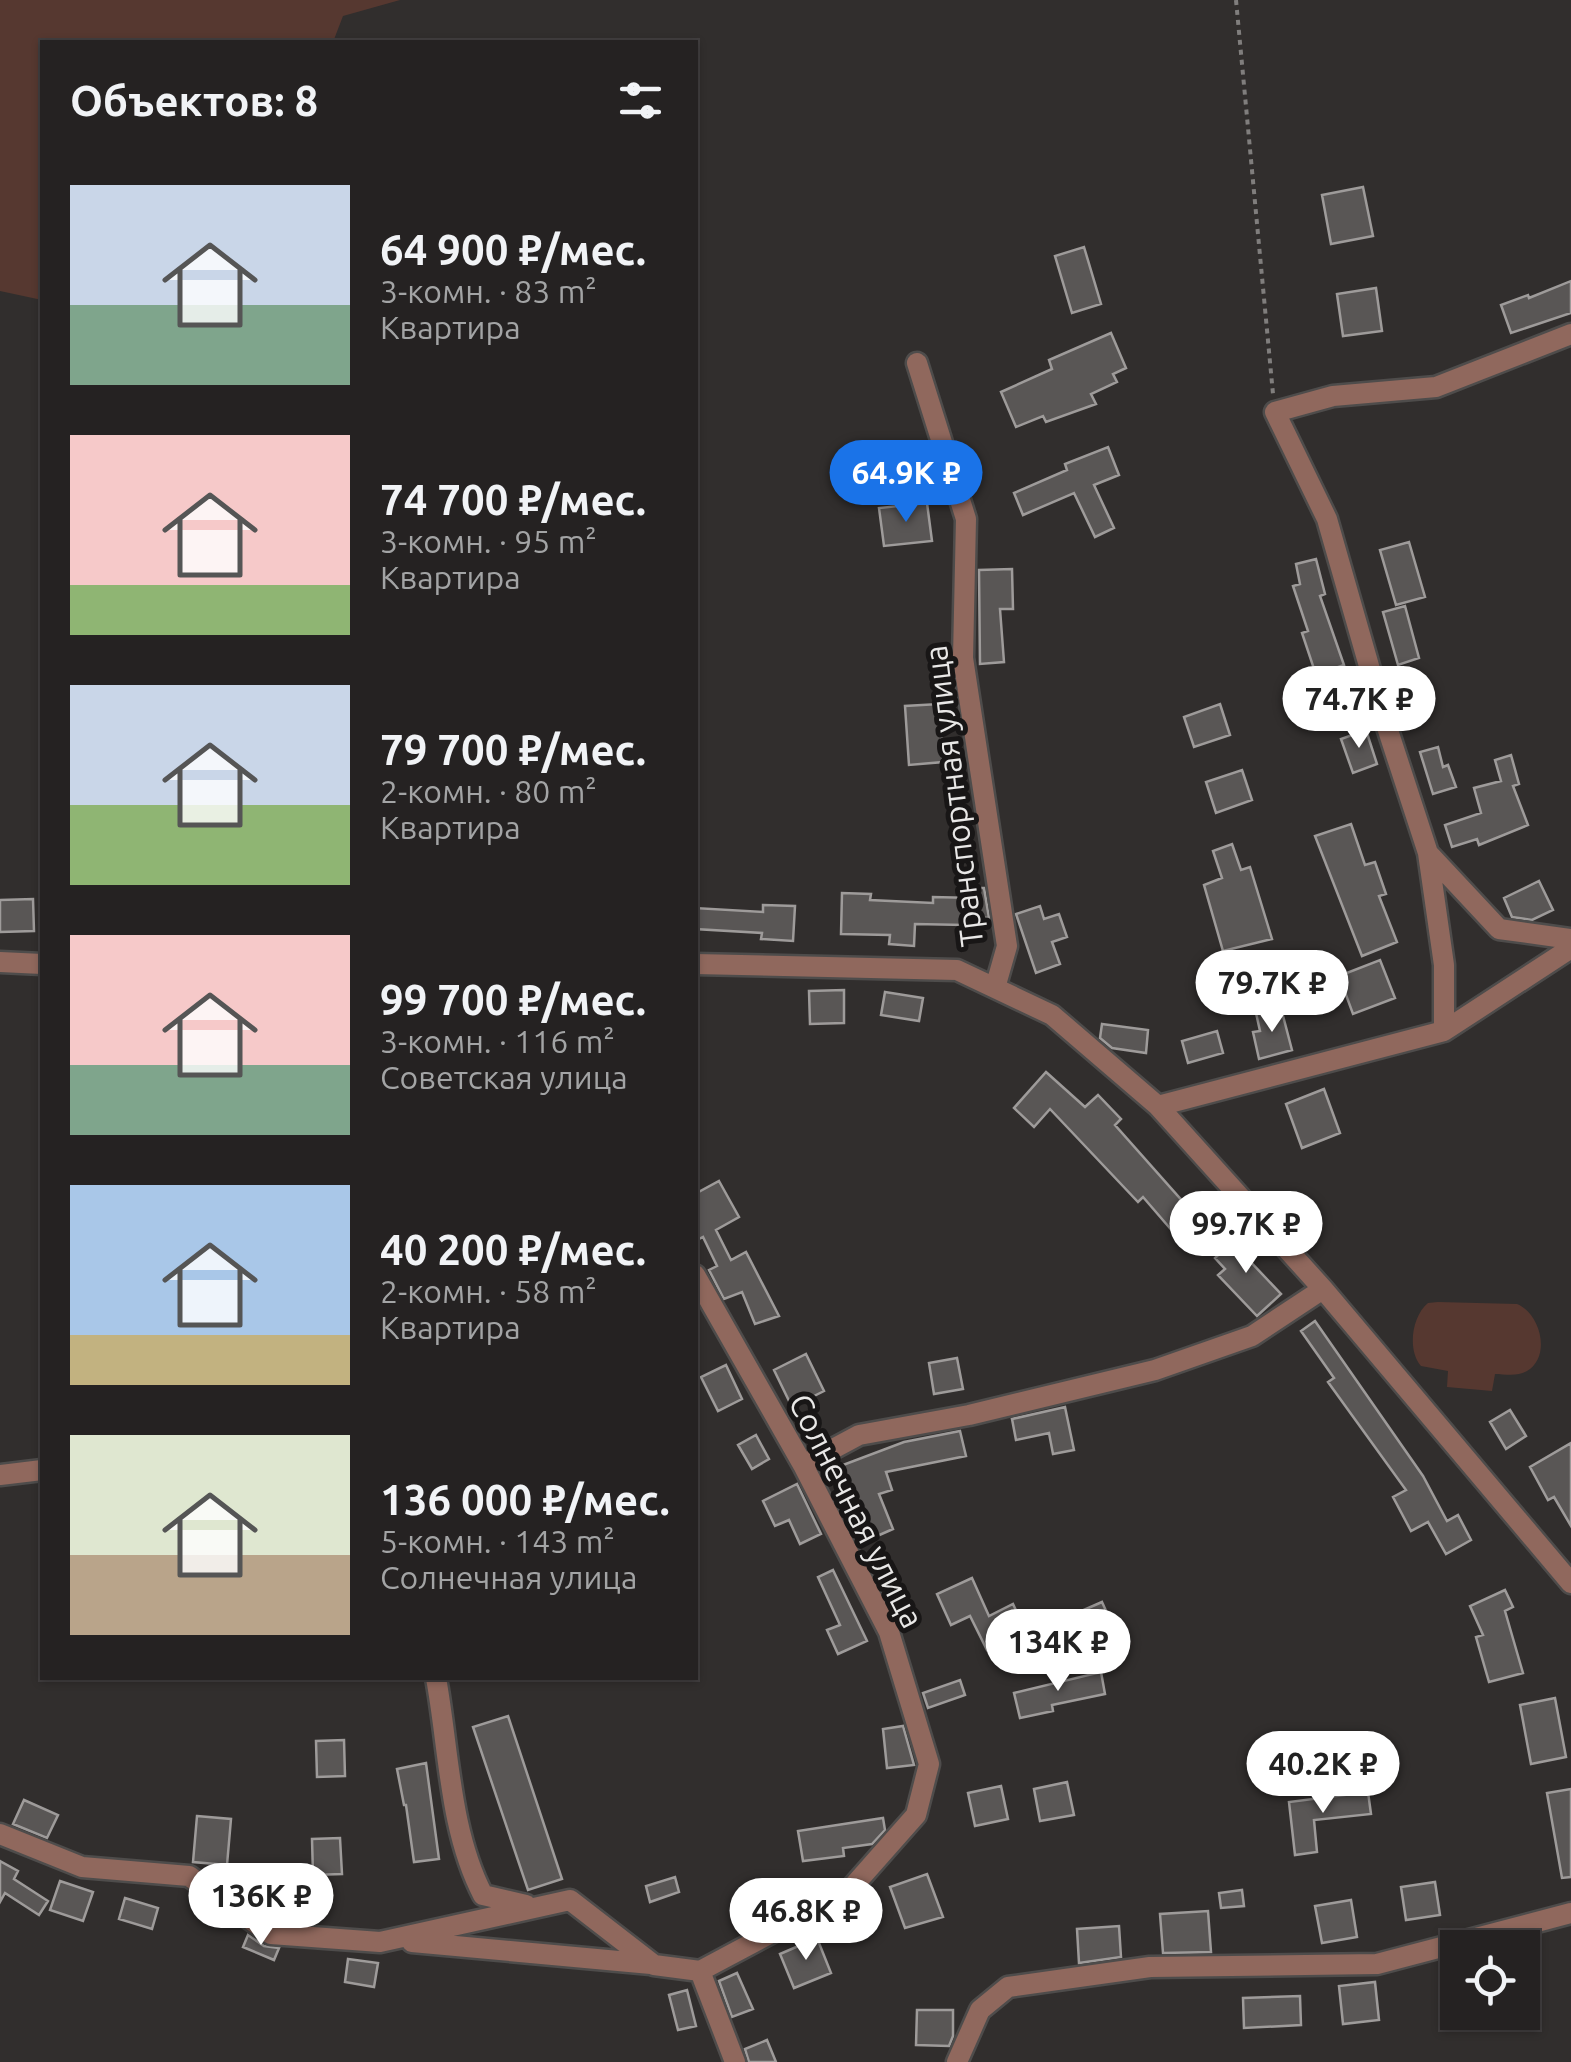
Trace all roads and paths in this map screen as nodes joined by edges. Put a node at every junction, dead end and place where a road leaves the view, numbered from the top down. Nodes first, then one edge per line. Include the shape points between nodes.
1 (1236, 0) edge
2 (1571, 334) edge
3 (917, 363) dead end
4 (1274, 412) junction
5 (1428, 853) junction
6 (1569, 948) edge
7 (0, 962) edge
8 (40, 964) edge
9 (698, 964) edge
10 (995, 988) junction
11 (1444, 1031) junction
12 (1158, 1106) junction
13 (698, 1280) edge
14 (1323, 1289) junction
15 (802, 1465) junction
16 (40, 1470) edge
17 (0, 1475) edge
18 (1571, 1583) edge
19 (436, 1680) edge
20 (0, 1834) edge
21 (538, 1907) junction
22 (1571, 1913) edge
23 (390, 1940) junction
24 (654, 1964) junction
25 (700, 1971) junction
26 (735, 2062) edge
27 (958, 2062) edge

1 - 4 path
2 - 4 street via 1436,387 1333,396
3 - 10 street, Транспортная улица via 966,518 963,658 1008,946
4 - 5 street via 1327,518
5 - 6 street via 1498,929
5 - 11 street via 1444,965
6 - 11 street
7 - 8 street
9 - 10 street, Транспортная улица via 957,970
10 - 12 street, Транспортная улица via 1052,1016
11 - 12 street
12 - 14 street, Транспортная улица
13 - 15 street, Солнечная улица
14 - 15 street via 1252,1336 1155,1370 858,1435
14 - 18 street, Транспортная улица
15 - 25 street, Солнечная улица via 890,1632 928,1764 916,1816 848,1892
16 - 17 street
19 - 21 street via 470,1871 482,1895
20 - 23 street via 82,1868 189,1876 270,1934
21 - 23 street
21 - 24 street via 570,1900
22 - 27 street via 1377,1964 1150,1966 1008,1986 980,2010
23 - 24 street
24 - 25 street
25 - 26 street

